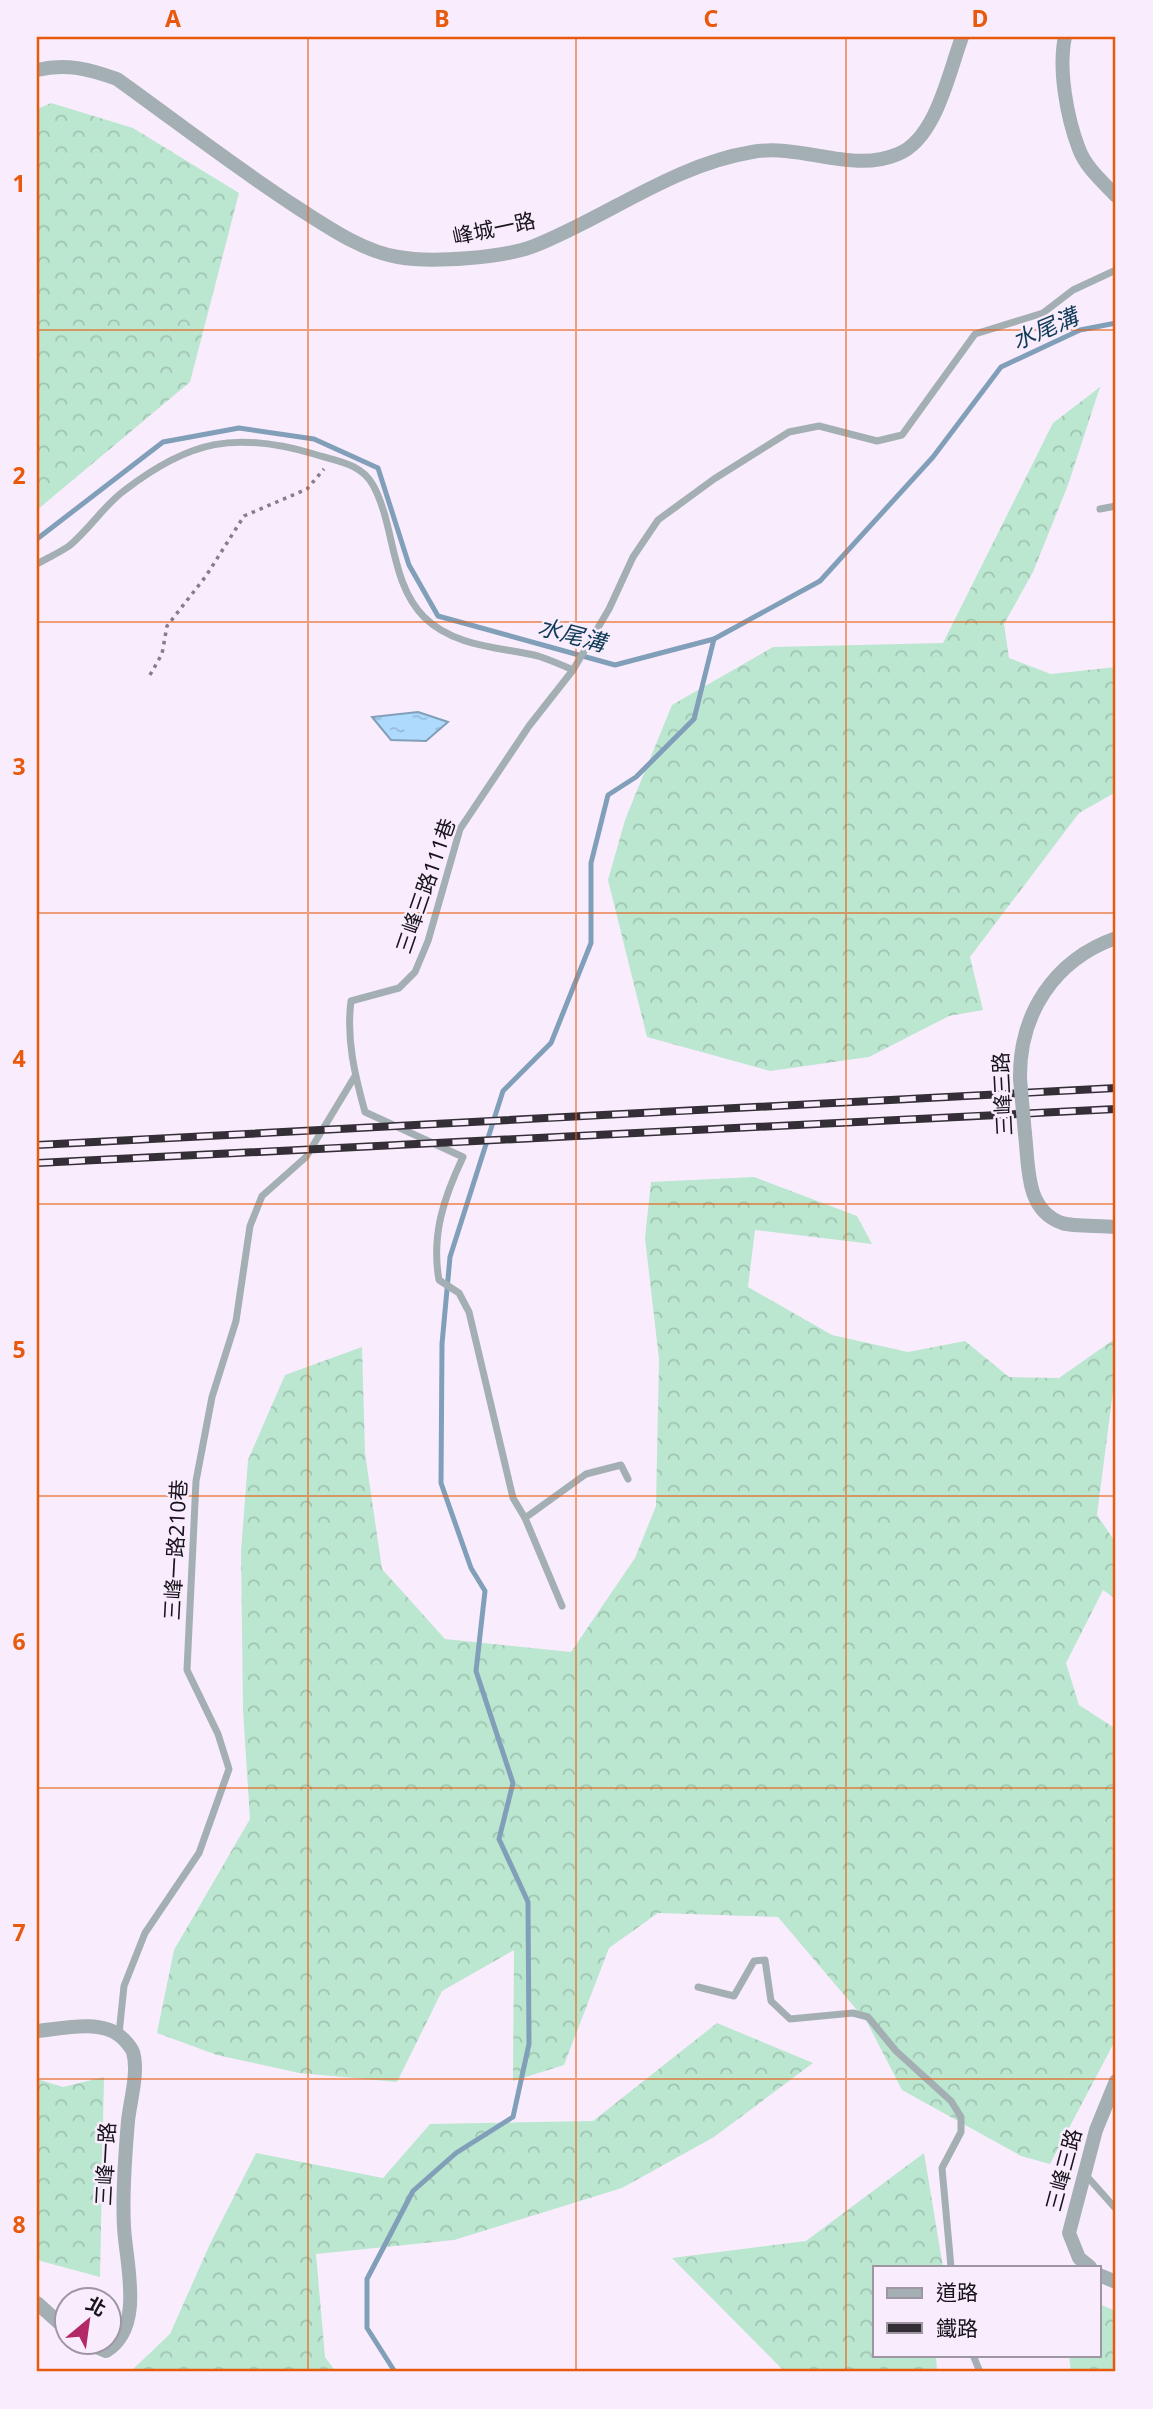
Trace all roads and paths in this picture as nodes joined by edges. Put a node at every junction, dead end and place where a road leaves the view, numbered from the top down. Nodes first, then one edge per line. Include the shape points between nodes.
1 (962, 37) edge
2 (1065, 37) edge
3 (37, 70) edge
4 (1116, 196) edge
5 (1116, 270) edge
6 (332, 460) junction
7 (1116, 506) edge
8 (1100, 509) dead end
9 (37, 564) edge
10 (574, 668) junction
11 (150, 675) dead end
12 (1116, 938) edge
13 (355, 1076) junction
14 (1116, 1227) edge
15 (628, 1479) dead end
16 (525, 1518) junction
17 (562, 1606) dead end
18 (698, 1987) dead end
19 (37, 2031) edge
20 (119, 2034) junction
21 (1116, 2081) edge
22 (1084, 2173) junction
23 (1116, 2209) edge
24 (951, 2266) edge
25 (1089, 2266) edge
26 (37, 2302) edge
27 (52, 2316) edge
28 (122, 2337) edge

1 - 3 street, 峰城一路 via 930,126 900,154 862,163 781,149 709,162 531,247 442,261 395,257 329,227 117,79 87,68 56,65
2 - 4 street via 1069,110 1080,150
5 - 10 lane, 三峰三路111巷 via 1073,290 1043,313 975,334 902,435 877,441 819,426 789,432 713,480 659,520 633,557
6 - 9 lane via 246,440 188,452 124,490 69,546
6 - 10 lane via 360,468 373,485 405,588 423,616 444,632 475,644
6 - 11 path via 307,489 244,516 167,626 162,654
7 - 8 lane
10 - 13 lane, 三峰三路111巷 via 491,779 460,829 415,972 399,988 351,1001 348,1023
12 - 14 street, 三峰三路, bridge via 1068,965 1052,981 1034,1007 1019,1052 1032,1194 1045,1213 1064,1224
13 - 16 lane, 三峰三路111巷 via 365,1112 463,1157 438,1218 435,1258 439,1280 458,1293 469,1312 513,1499
13 - 20 lane, 三峰一路210巷 via 306,1157 262,1196 250,1226 236,1321 212,1397 196,1481 187,1670 218,1734 229,1769 199,1853 145,1933 124,1986
15 - 16 lane via 621,1465 586,1474
16 - 17 lane, 三峰三路111巷
18 - 24 lane via 734,1996 754,1961 765,1960 771,2001 790,2019 853,2013 868,2018 896,2051 951,2101 961,2117 961,2132 942,2168
19 - 20 street via 99,2027
20 - 28 street, 三峰一路 via 132,2051 134,2067 124,2227 129,2271 127,2328
21 - 22 street, 三峰三路
22 - 23 lane
22 - 25 street, 三峰三路 via 1069,2233 1079,2258
26 - 27 street

